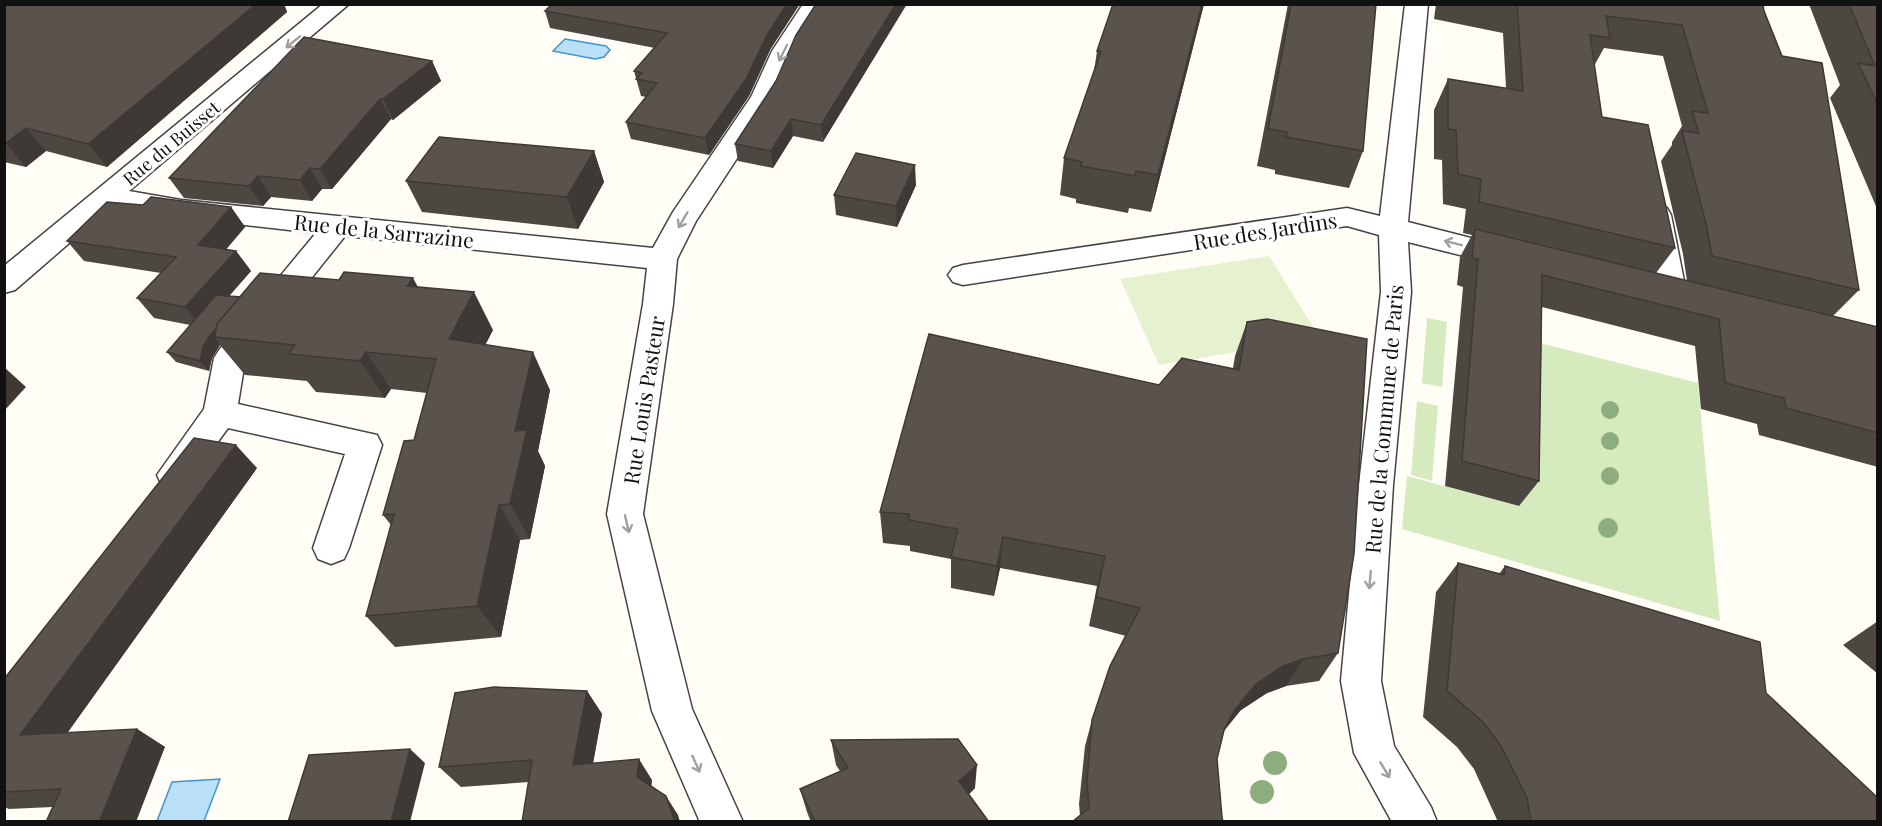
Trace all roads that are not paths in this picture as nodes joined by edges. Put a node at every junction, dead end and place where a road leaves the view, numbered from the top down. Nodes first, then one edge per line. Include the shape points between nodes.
1 (338, 4) edge
2 (815, 4) edge
3 (1417, 4) edge
4 (1652, 189) edge
5 (107, 196) junction
6 (338, 225) junction
7 (1393, 228) junction
8 (662, 259) junction
9 (1535, 263) edge
10 (963, 275) dead end
11 (4, 283) edge
12 (1638, 288) edge
13 (220, 413) junction
14 (157, 497) edge
15 (331, 548) dead end
16 (722, 822) edge
17 (1416, 822) edge

1 -> 5 street, Rue du Buisset
2 -> 8 street, Rue Louis Pasteur via 784,51 765,97 683,219
3 - 7 street, Rue de la Commune de Paris
4 - 12 street via 1671,279 1684,299
5 - 6 street, Rue de la Sarrazine
5 - 11 street, Rue du Buisset
6 - 8 street, Rue de la Sarrazine
6 - 13 street via 230,358
9 -> 7 street, Rue des Jardins
7 - 10 street, Rue des Jardins via 1347,218
7 -> 17 street, Rue de la Commune de Paris via 1396,292 1361,681 1375,753
8 -> 16 street, Rue Louis Pasteur via 625,514 672,711
13 - 14 street
13 - 15 street via 365,445

